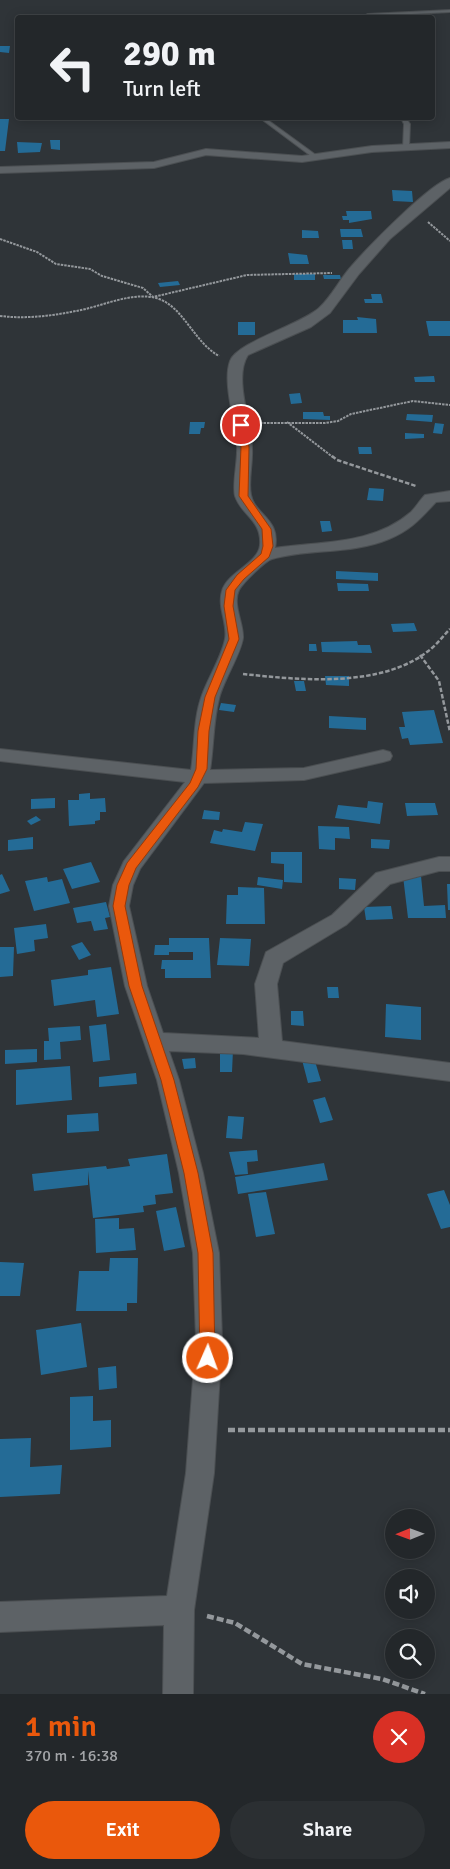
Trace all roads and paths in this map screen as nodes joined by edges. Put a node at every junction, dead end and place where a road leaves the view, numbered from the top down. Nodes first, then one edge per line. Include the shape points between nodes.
1 (450, 11) edge
2 (368, 15) edge
3 (265, 120) edge
4 (405, 120) edge
5 (450, 145) edge
6 (406, 148) junction
7 (317, 158) junction
8 (0, 170) edge
9 (450, 182) edge
10 (416, 211) junction
11 (0, 239) edge
12 (450, 242) edge
13 (352, 274) junction
14 (154, 297) junction
15 (0, 316) edge
16 (237, 361) junction
17 (450, 405) edge
18 (286, 422) junction
19 (241, 425) junction
20 (442, 496) edge
21 (265, 555) junction
22 (450, 629) edge
23 (420, 655) junction
24 (219, 672) junction
25 (450, 732) edge
26 (0, 755) edge
27 (383, 756) dead end
28 (198, 777) junction
29 (450, 864) edge
30 (153, 1041) junction
31 (271, 1048) junction
32 (450, 1072) edge
33 (450, 1424) edge
34 (448, 1429) edge
35 (203, 1431) junction
36 (179, 1610) junction
37 (0, 1617) edge
38 (178, 1694) edge
39 (425, 1694) edge

1 - 2 lane
3 - 7 lane
4 - 6 lane
5 - 6 street
6 - 7 street via 372,149
7 - 8 street via 256,157 220,152 195,154 154,165
9 - 10 street
10 - 12 path
10 - 13 street via 386,236
11 - 14 path via 39,253 56,264 88,269 143,288
13 - 14 path via 247,275
13 - 16 street via 325,310 306,324 243,352
14 - 15 path via 138,297 34,317
14 - 16 path via 178,314 190,332 213,353
16 - 19 street via 236,389
17 - 18 path via 412,401 351,414 338,421
18 - 19 path
18 - 20 path via 337,460
19 - 21 street via 245,447 243,496 267,529 269,537
20 - 21 street via 410,520 376,539 346,546
21 - 24 street via 230,590 228,606 234,639
22 - 23 path
23 - 24 path via 389,671 366,677 303,679
23 - 25 path via 439,679
24 - 28 street via 203,731
26 - 28 street
27 - 28 street via 304,774
28 - 30 street via 131,866 119,906 136,986
29 - 31 street via 383,878 338,920 274,958 266,984
30 - 31 street
30 - 35 street via 168,1080 191,1173 206,1253 209,1340
31 - 32 street
33 - 34 path
34 - 35 path
35 - 36 street via 200,1473
36 - 37 street
36 - 38 street
36 - 39 path via 235,1623 302,1664 382,1679

